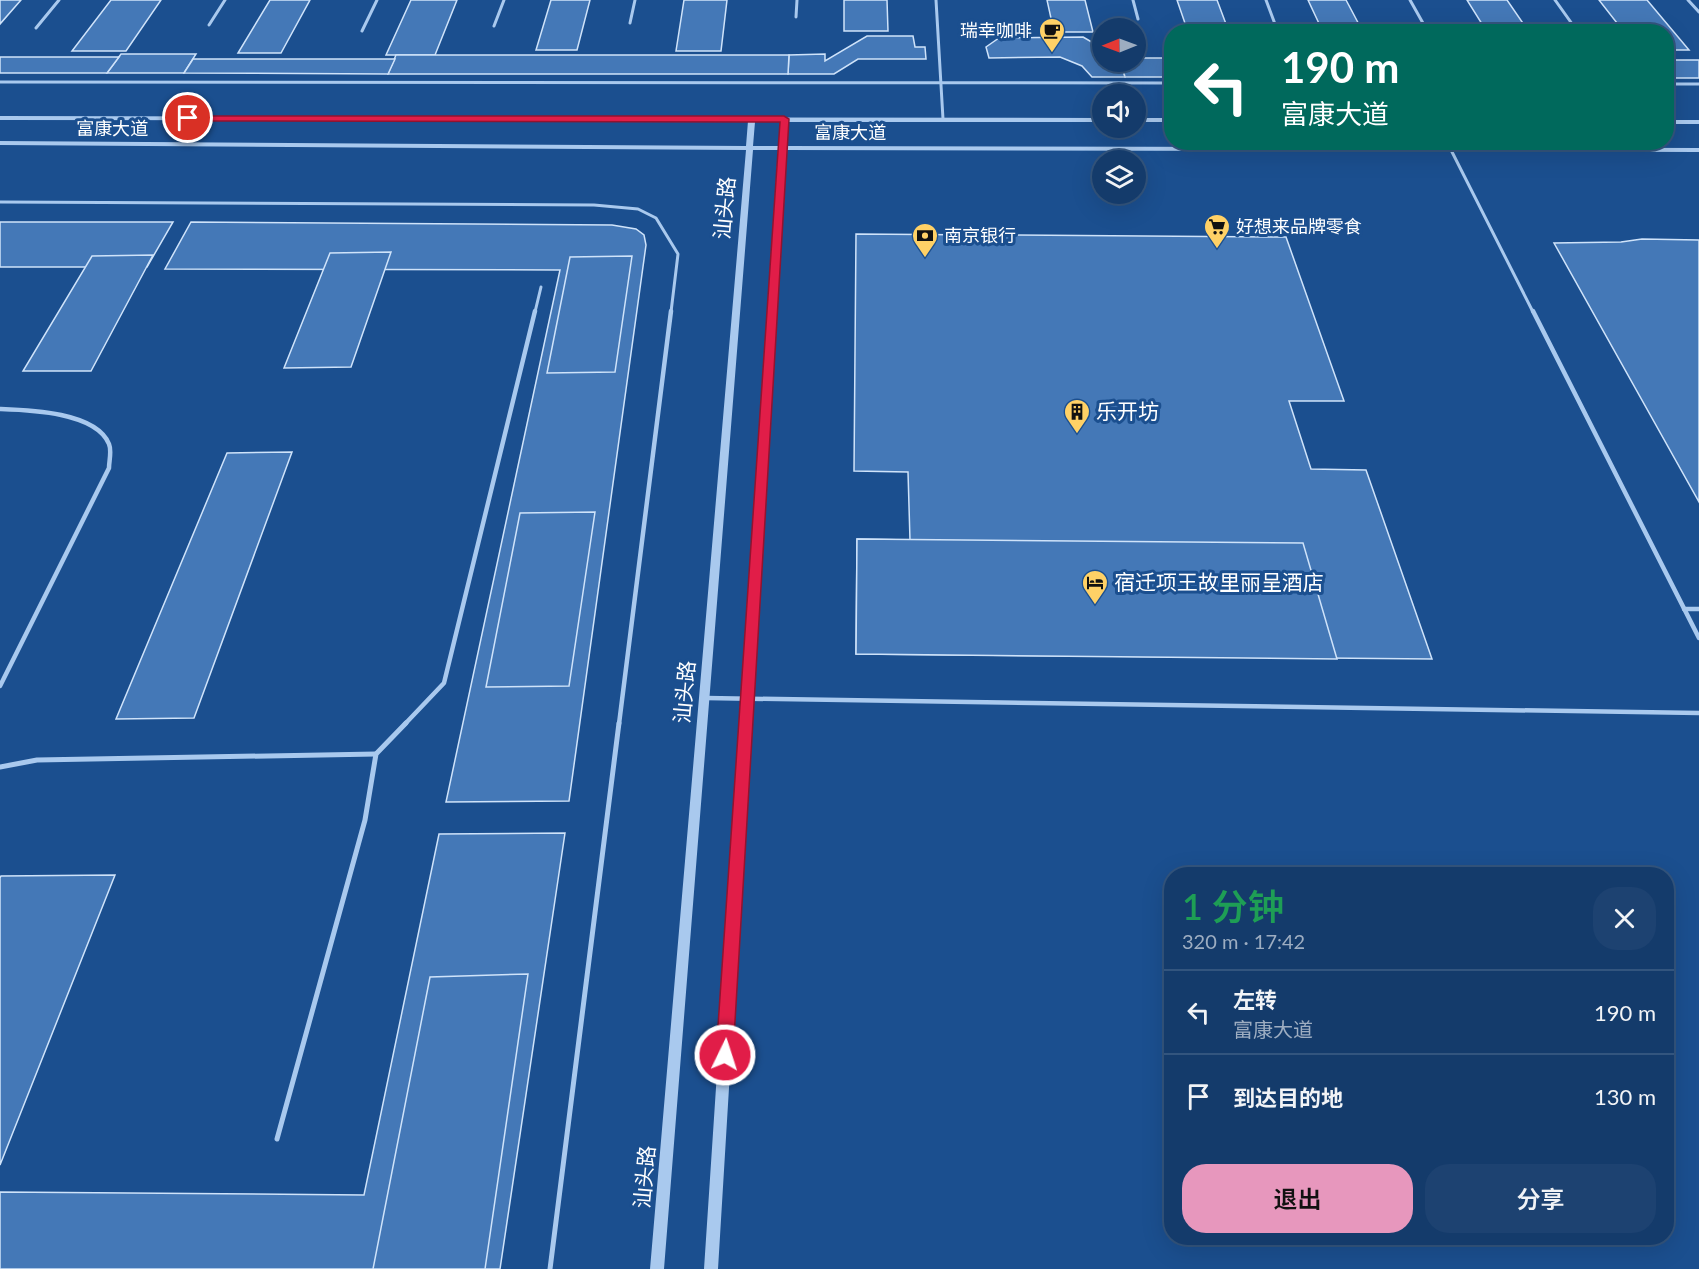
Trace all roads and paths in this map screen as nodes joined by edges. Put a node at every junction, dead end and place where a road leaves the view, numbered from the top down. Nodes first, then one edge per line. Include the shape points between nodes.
1 (59, 0) edge
2 (225, 0) edge
3 (378, 0) edge
4 (504, 0) edge
5 (635, 0) edge
6 (797, 0) edge
7 (936, 0) edge
8 (1133, 0) edge
9 (1266, 0) edge
10 (1410, 0) edge
11 (1555, 0) edge
12 (1688, 0) edge
13 (1699, 12) edge
14 (796, 17) dead end
15 (1138, 18) edge
16 (630, 23) dead end
17 (209, 24) dead end
18 (1275, 24) edge
19 (1424, 24) edge
20 (1572, 24) edge
21 (494, 26) dead end
22 (36, 28) dead end
23 (362, 31) dead end
24 (0, 82) edge
25 (940, 83) junction
26 (1164, 83) edge
27 (1674, 84) edge
28 (1699, 84) edge
29 (0, 118) edge
30 (752, 119) junction
31 (784, 119) junction
32 (943, 119) junction
33 (1092, 120) edge
34 (1146, 120) edge
35 (1164, 120) edge
36 (1674, 122) edge
37 (1699, 122) edge
38 (0, 143) edge
39 (1164, 147) edge
40 (749, 148) junction
41 (782, 148) junction
42 (1451, 150) edge
43 (1674, 150) edge
44 (1699, 150) edge
45 (0, 202) edge
46 (541, 287) dead end
47 (0, 409) edge
48 (1684, 609) junction
49 (1699, 609) edge
50 (1699, 639) edge
51 (0, 686) edge
52 (704, 698) junction
53 (747, 699) junction
54 (1699, 713) edge
55 (376, 754) junction
56 (0, 767) edge
57 (277, 1139) dead end
58 (550, 1269) edge
59 (657, 1269) edge
60 (711, 1269) edge

1 - 22 lane
2 - 17 lane
3 - 23 lane
4 - 21 lane
5 - 16 lane
6 - 14 lane
7 - 25 lane
8 - 15 lane
9 - 18 lane
10 - 19 lane
11 - 20 lane
12 - 13 lane
24 - 25 lane
25 - 26 lane
25 - 32 lane
27 - 28 lane
29 - 30 street, 富康大道
30 - 31 street, 富康大道
30 - 40 street, 汕头路
31 - 32 street, 富康大道
31 - 41 street
32 - 33 street, 富康大道
34 - 35 street
36 - 37 street
38 - 40 street, 富康大道
39 - 41 street, 富康大道
40 - 41 street, 富康大道
40 - 52 street, 汕头路
41 - 53 street
42 - 48 lane
43 - 44 street, 富康大道
45 - 58 lane via 594,205 638,209 656,218 678,254
46 - 55 lane via 444,683
47 - 51 lane via 74,418 97,430 109,445 109,468
48 - 49 lane
48 - 50 lane
52 - 53 lane
52 - 59 street, 汕头路
53 - 54 lane
53 - 60 street
55 - 56 lane via 37,760
55 - 57 lane via 365,820

